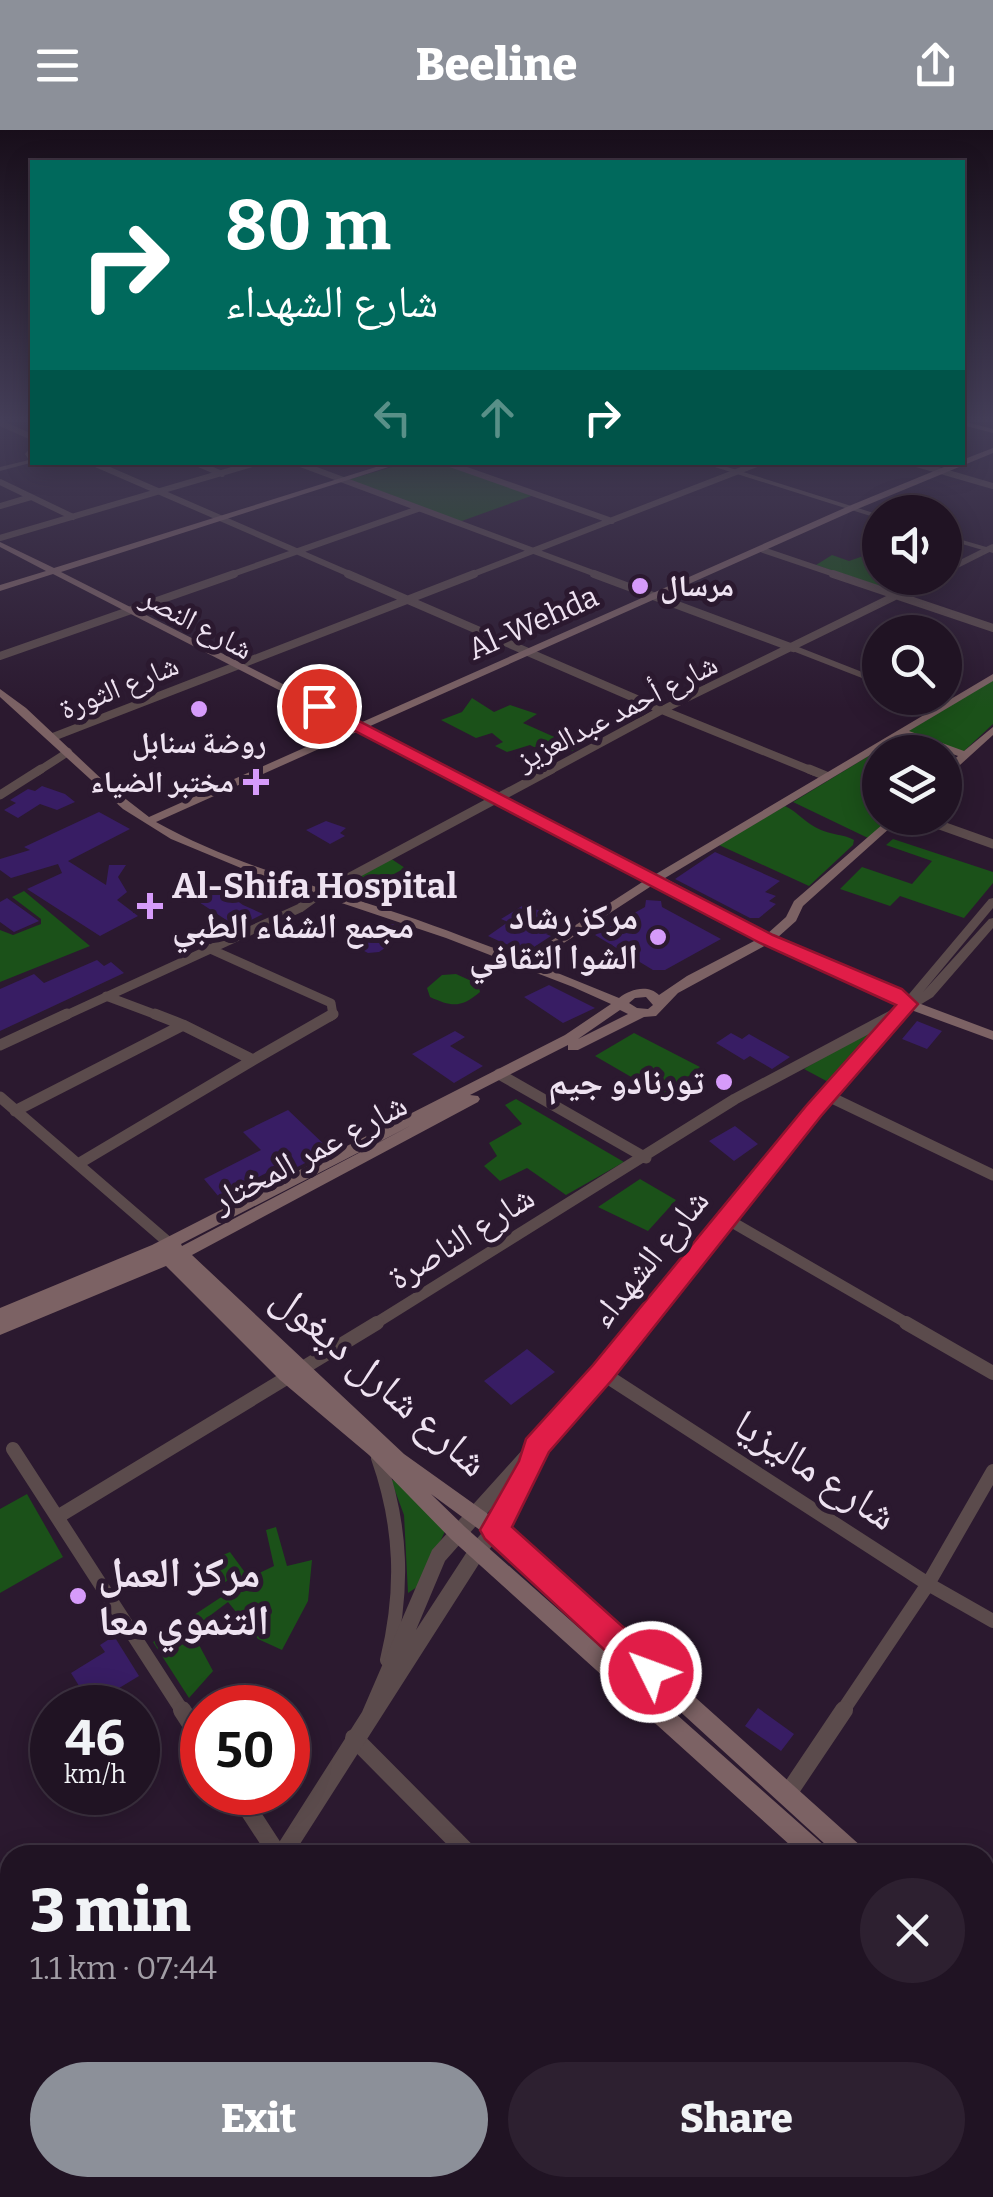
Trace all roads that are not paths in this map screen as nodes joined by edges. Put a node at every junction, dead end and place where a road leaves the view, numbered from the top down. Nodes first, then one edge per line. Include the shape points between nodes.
1 (70, 515) edge
2 (78, 515) edge
3 (216, 515) edge
4 (230, 515) edge
5 (401, 515) edge
6 (435, 515) edge
7 (599, 515) edge
8 (624, 515) edge
9 (836, 515) edge
10 (73, 517) junction
11 (222, 518) junction
12 (612, 520) junction
13 (962, 541) edge
14 (0, 544) edge
15 (991, 549) edge
16 (763, 550) junction
17 (302, 552) junction
18 (534, 552) junction
19 (962, 563) edge
20 (49, 572) junction
21 (862, 584) edge
22 (0, 588) edge
23 (895, 595) joint
24 (654, 597) junction
25 (410, 598) junction
26 (128, 611) junction
27 (993, 628) edge
28 (793, 648) junction
29 (532, 651) junction
30 (0, 656) edge
31 (231, 666) junction
32 (862, 675) edge
33 (993, 676) edge
34 (1, 694) edge
35 (962, 695) edge
36 (662, 710) junction
37 (929, 715) edge
38 (355, 728) junction
39 (993, 730) edge
40 (902, 732) junction
41 (53, 737) junction
42 (68, 752) junction
43 (966, 755) junction
44 (962, 758) edge
45 (826, 776) junction
46 (0, 795) edge
47 (492, 800) junction
48 (149, 821) junction
49 (962, 833) edge
50 (875, 835) edge
51 (993, 844) edge
52 (653, 880) junction
53 (322, 892) junction
54 (993, 900) edge
55 (993, 921) edge
56 (759, 939) junction
57 (208, 948) junction
58 (523, 964) junction
59 (571, 981) junction
60 (106, 996) junction
61 (635, 996) junction
62 (660, 1002) junction
63 (902, 1009) junction
64 (639, 1014) junction
65 (604, 1019) junction
66 (183, 1025) junction
67 (993, 1036) edge
68 (0, 1045) edge
69 (253, 1060) junction
70 (504, 1077) junction
71 (828, 1096) junction
72 (0, 1097) edge
73 (15, 1110) junction
74 (646, 1158) junction
75 (78, 1164) junction
76 (993, 1175) edge
77 (725, 1218) junction
78 (166, 1248) junction
79 (0, 1314) edge
80 (0, 1328) edge
81 (294, 1370) junction
82 (602, 1373) junction
83 (993, 1373) edge
84 (536, 1447) junction
85 (13, 1449) dead end
86 (375, 1450) junction
87 (993, 1470) edge
88 (474, 1514) junction
89 (59, 1516) junction
90 (495, 1530) junction
91 (458, 1533) junction
92 (478, 1550) junction
93 (928, 1584) junction
94 (993, 1621) edge
95 (180, 1708) edge
96 (372, 1712) junction
97 (354, 1738) junction
98 (787, 1795) junction
99 (253, 1815) edge
100 (273, 1845) edge
101 (286, 1845) edge
102 (460, 1845) edge
103 (807, 1845) edge
104 (843, 1845) edge

1 - 10 street
2 - 10 street
3 - 11 street
4 - 11 main road
5 - 17 street
6 - 18 street
7 - 12 street
8 - 12 street, شارع الثورة
9 - 16 main road, Al-Wehda
10 - 14 street
11 - 17 street
11 - 20 main road
12 - 18 street, شارع الثورة
13 - 15 street
14 - 20 main road, شارع النصر
15 - 19 street
16 - 21 street
16 - 24 main road, Al-Wehda
17 - 25 street
17 - 26 street
18 - 24 street
18 - 25 street, شارع الثورة
20 - 22 main road
20 - 26 main road, شارع النصر
23 - 27 street
23 - 28 street, شارع أحمد عبدالعزيز
24 - 28 street
24 - 29 main road, Al-Wehda
25 - 29 street
25 - 31 street, شارع الثورة
26 - 30 street
26 - 31 main road, شارع النصر
28 - 32 street
28 - 36 street, شارع أحمد عبدالعزيز
29 - 36 street
29 - 38 main road, Al-Wehda
31 - 38 main road, شارع النصر
31 - 41 street, شارع الثورة
33 - 35 main road
34 - 41 main road
36 - 45 street
36 - 47 street, شارع أحمد عبدالعزيز
37 - 40 main road
38 - 47 main road, شارع النصر
38 - 48 main road, Al-Wehda
39 - 43 main road
40 - 43 main road
40 - 45 main road
41 - 42 main road
42 - 46 street
42 - 48 main road via 115,800
43 - 44 main road
45 - 52 main road
47 - 52 main road, شارع النصر
47 - 53 street, شارع أحمد عبدالعزيز
48 - 53 main road via 209,852
49 - 51 street
50 - 56 main road, شارع عمر المختار
52 - 56 main road, شارع النصر
52 - 58 main road
53 - 57 street, شارع أحمد عبدالعزيز
53 - 58 main road
54 - 63 street
55 - 63 street via 929,994
56 - 61 main road, شارع عمر المختار
56 - 62 main road, شارع عمر المختار
56 - 63 main road, شارع النصر via 894,994
57 - 60 street, شارع أحمد عبدالعزيز
57 - 69 street via 334,1006 333,1015
58 - 59 main road
59 - 61 main road
59 - 65 main road via 596,993
60 - 66 street
60 - 68 street, شارع أحمد عبدالعزيز
61 - 62 main road
61 - 64 main road
61 - 65 main road, شارع عمر المختار
62 - 64 main road, شارع عمر المختار via 656,1011
63 - 67 main road, شارع النصر
63 - 71 street
63 - 74 street, شارع الناصرة via 798,1062
64 - 70 main road, شارع عمر المختار
65 - 70 main road, شارع عمر المختار
66 - 69 street
66 - 73 street
69 - 75 street
70 - 74 street
70 - 78 main road, شارع عمر المختار
71 - 76 street
71 - 77 street, شارع الشهداء
72 - 73 street
73 - 75 street
74 - 81 street, شارع الناصرة
75 - 78 street
77 - 82 street, شارع الشهداء
77 - 83 street
78 - 79 main road, شارع عمر المختار
78 - 80 main road, شارع عمر المختار
78 - 81 main road, شارع شارل ديغول
81 - 86 main road, شارع شارل ديغول
81 - 88 main road, شارع شارل ديغول
81 - 89 street, شارع الناصرة
82 - 84 street, شارع الشهداء
82 - 93 street, شارع ماليزيا
84 - 88 street, شارع الشهداء
84 - 90 street, شارع الشهداء
85 - 89 street
86 - 91 main road, شارع شارل ديغول
86 - 96 street, شارع شارل ديغول via 396,1513 399,1565 393,1637
87 - 93 street
88 - 90 main road, شارع شارل ديغول
88 - 91 street, شارع الشهداء
89 - 95 street
90 - 92 street, شارع الشهداء
90 - 98 main road, شارع شارل ديغول
91 - 92 main road, شارع شارل ديغول
91 - 96 street, شارع الشهداء via 438,1556
92 - 96 street, شارع الشهداء
92 - 103 main road, شارع شارل ديغول
93 - 94 street, شارع ماليزيا
93 - 98 street
96 - 97 street, شارع الشهداء
97 - 101 street, شارع الشهداء
97 - 102 street
98 - 104 main road, شارع شارل ديغول
99 - 100 street

